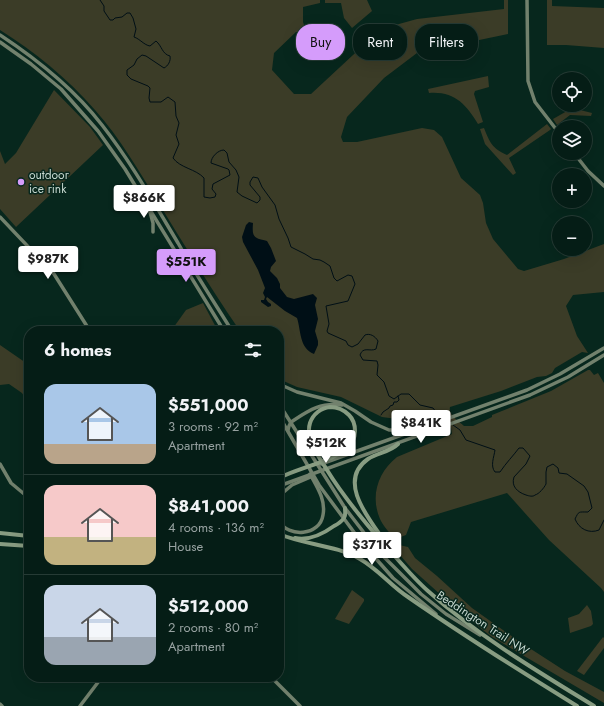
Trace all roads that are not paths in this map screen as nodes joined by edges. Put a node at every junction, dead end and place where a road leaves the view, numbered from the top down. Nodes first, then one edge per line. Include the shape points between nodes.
1 (527, 0) edge
2 (0, 35) edge
3 (0, 42) edge
4 (552, 124) edge
5 (579, 160) edge
6 (604, 186) edge
7 (147, 206) junction
8 (0, 217) edge
9 (153, 232) dead end
10 (87, 326) edge
11 (221, 326) edge
12 (229, 326) edge
13 (604, 348) edge
14 (604, 355) edge
15 (284, 386) edge
16 (345, 405) junction
17 (284, 412) edge
18 (291, 422) junction
19 (284, 424) edge
20 (434, 424) junction
21 (288, 431) junction
22 (398, 444) junction
23 (322, 461) edge
24 (322, 461) edge
25 (322, 461) edge
26 (322, 461) edge
27 (0, 464) edge
28 (317, 473) junction
29 (284, 476) edge
30 (284, 476) edge
31 (284, 484) edge
32 (318, 485) junction
33 (284, 492) edge
34 (24, 494) edge
35 (345, 508) junction
36 (344, 519) junction
37 (284, 528) edge
38 (0, 533) edge
39 (24, 535) edge
40 (284, 536) edge
41 (284, 536) edge
42 (0, 544) edge
43 (24, 546) edge
44 (399, 561) junction
45 (449, 625) junction
46 (524, 663) junction
47 (98, 682) edge
48 (276, 682) edge
49 (588, 702) junction
50 (80, 706) edge
51 (300, 706) edge
52 (577, 706) edge
53 (594, 706) edge
54 (598, 706) edge

1 - 4 main road via 528,81 535,102
2 - 12 main road via 58,78 102,125 124,156
3 - 7 main road via 46,76 87,117 117,156
5 - 6 main road
7 - 9 main road via 153,221
7 - 11 main road
8 - 10 main road via 54,274
13 - 20 main road via 541,384
14 - 22 main road via 550,386
15 - 16 main road
16 - 18 main road via 321,405
16 - 20 main road via 389,430
17 - 18 main road, Beddington Trail NW
18 - 21 main road
18 - 35 main road, Beddington Trail NW
19 - 21 main road, Beddington Trail NW
20 - 29 main road
21 - 32 main road, Beddington Trail NW
22 - 28 main road
22 - 44 main road via 369,459 356,472 354,480 358,498
23 - 30 main road
24 - 25 main road via 347,448 354,438 354,423 346,411 339,408 324,408 310,423 310,439
26 - 44 main road via 344,497
27 - 34 main road via 11,483
28 - 31 main road
28 - 33 main road
32 - 36 main road, Beddington Trail NW
32 - 37 main road via 323,505 323,517 318,525 298,533
35 - 36 main road
35 - 46 main road, Beddington Trail NW via 378,551 421,594 446,614
36 - 40 main road via 317,536 298,539
36 - 45 main road, Beddington Trail NW via 393,578
38 - 39 main road
41 - 45 main road via 343,552 362,560 405,596
42 - 43 main road
44 - 46 main road via 427,590 456,614
45 - 52 main road, Beddington Trail NW
46 - 49 main road, Beddington Trail NW
47 - 50 main road
48 - 51 main road
49 - 53 main road, Beddington Trail NW
49 - 54 main road

